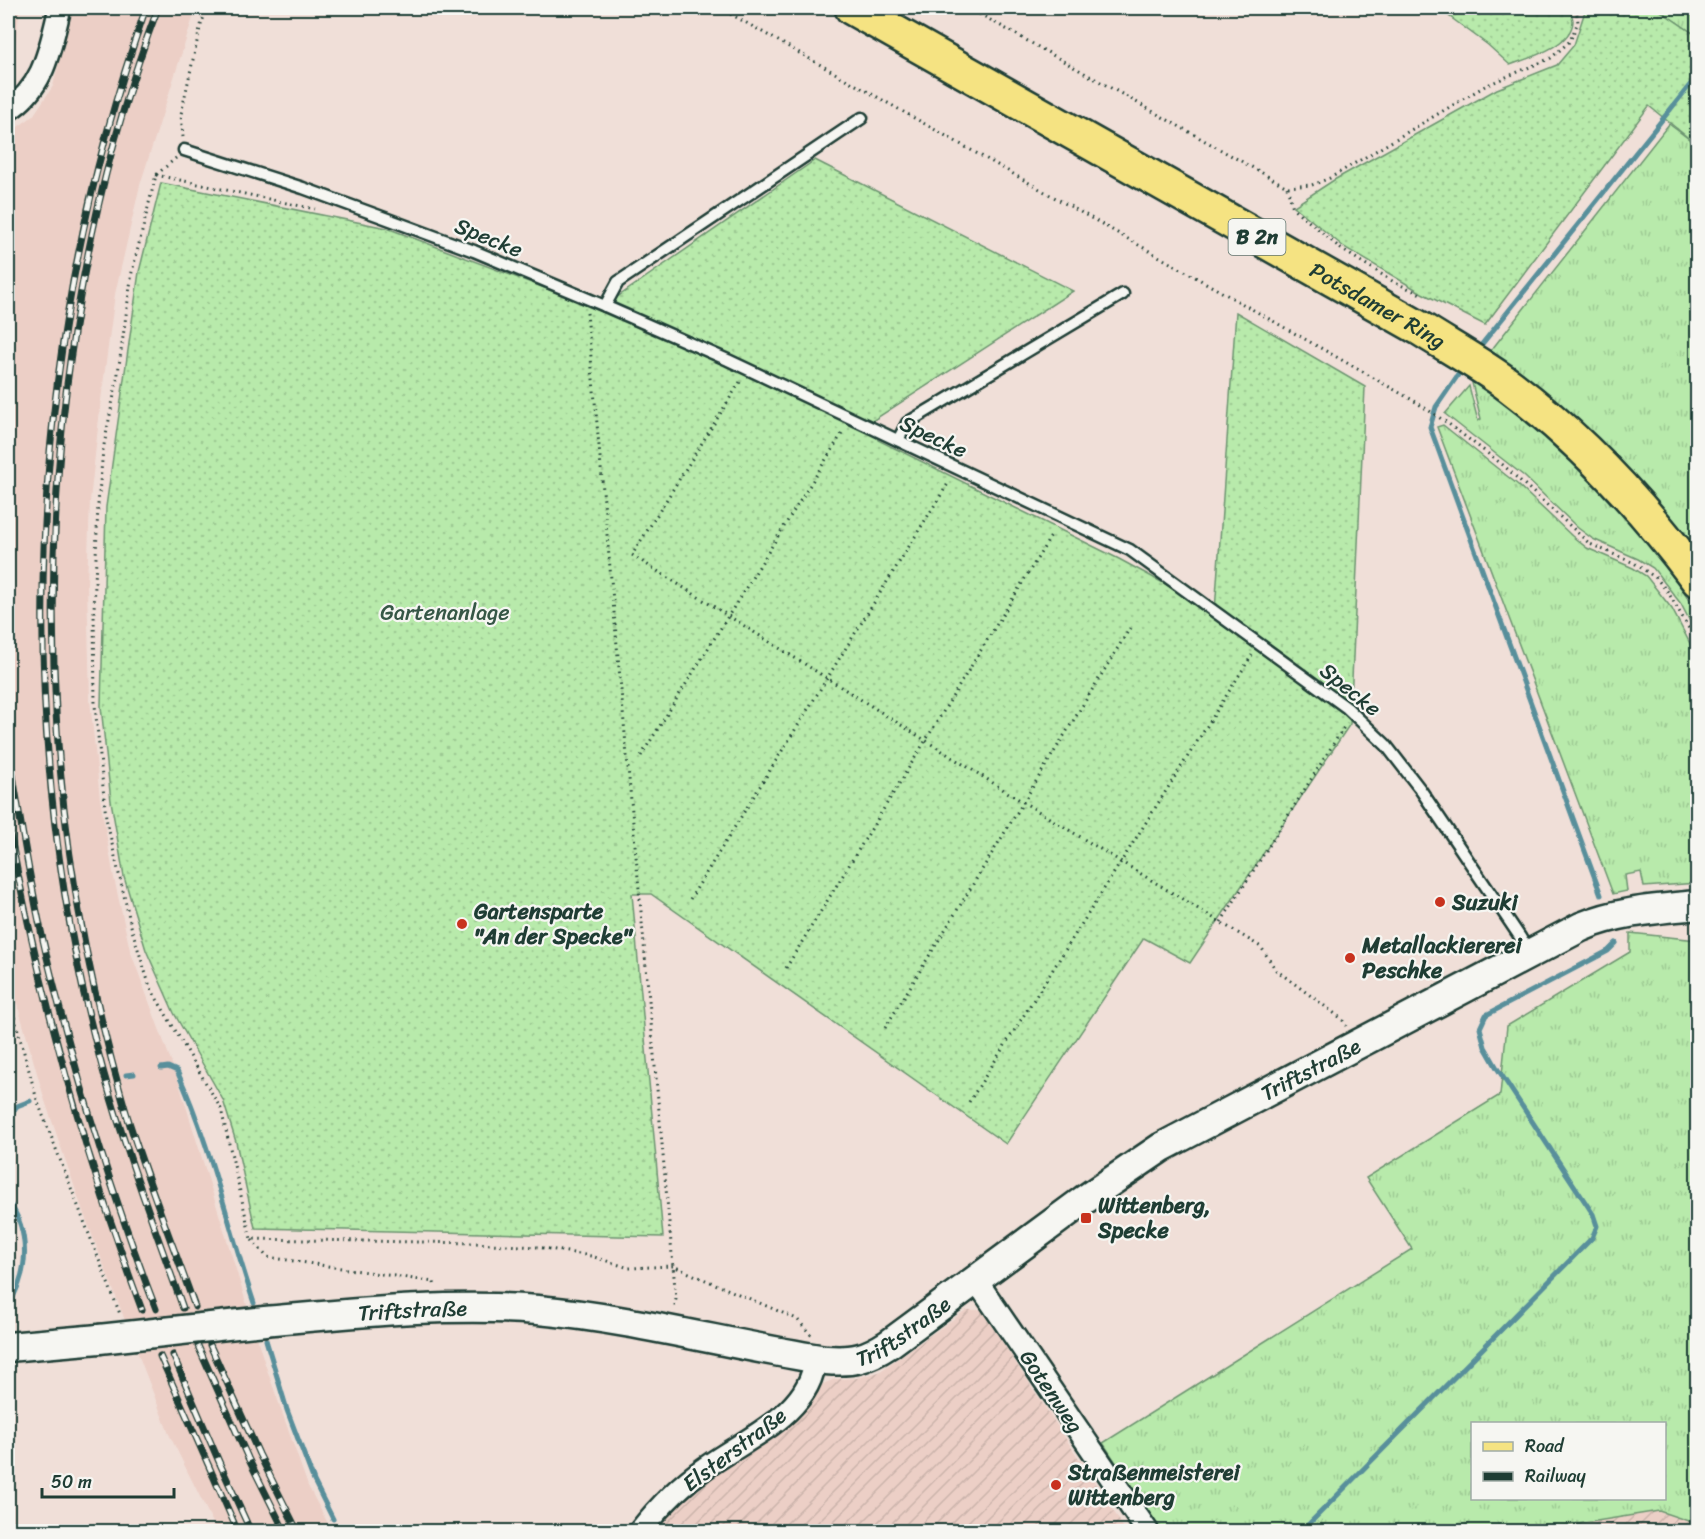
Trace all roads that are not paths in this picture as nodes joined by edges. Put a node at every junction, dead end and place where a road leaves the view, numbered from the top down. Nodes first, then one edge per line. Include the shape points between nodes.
1 (60, 8) edge
2 (852, 8) edge
3 (8, 110) edge
4 (862, 118) dead end
5 (184, 150) road end
6 (1123, 294) dead end
7 (605, 306) junction
8 (898, 440) junction
9 (1698, 580) edge
10 (1698, 905) edge
11 (1529, 953) junction
12 (976, 1280) junction
13 (8, 1347) edge
14 (815, 1359) junction
15 (639, 1532) edge
16 (1148, 1532) edge

1 - 3 street via 40,76 26,96
2 - 9 main road, Potsdamer Ring / B 2n via 1486,369 1587,451 1636,501
4 - 7 lane via 618,282
5 - 7 lane, Specke via 404,225
6 - 8 lane via 907,423
7 - 8 lane, Specke
8 - 11 lane, Specke via 1130,550 1347,708 1386,745 1420,789
10 - 11 main road, Triftstraße via 1637,910 1607,917
11 - 12 main road, Triftstraße via 1162,1148
12 - 14 main road, Triftstraße via 868,1357 847,1361
12 - 16 street, Gotenweg
13 - 14 main road, Triftstraße, bridge via 438,1307 539,1310 670,1330
14 - 15 street, Elsterstraße via 811,1381 785,1413 704,1468 662,1505

